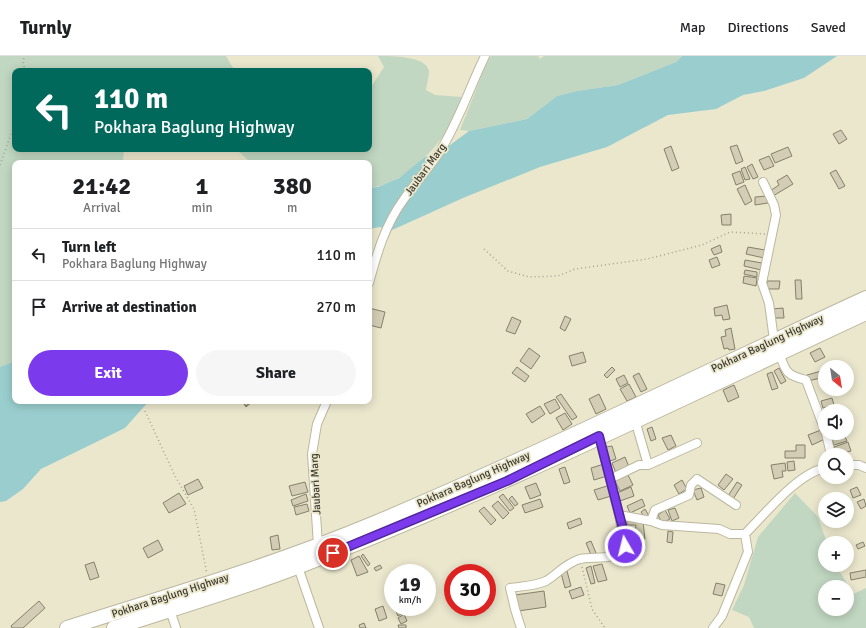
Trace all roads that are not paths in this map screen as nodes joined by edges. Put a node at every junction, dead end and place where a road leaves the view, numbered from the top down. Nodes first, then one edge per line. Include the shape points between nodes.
1 (485, 56) edge
2 (763, 182) dead end
3 (372, 271) edge
4 (866, 298) edge
5 (866, 313) edge
6 (776, 347) junction
7 (326, 404) edge
8 (818, 413) edge
9 (635, 420) junction
10 (599, 436) junction
11 (697, 443) dead end
12 (648, 465) junction
13 (854, 465) edge
14 (866, 468) edge
15 (818, 470) edge
16 (610, 479) junction
17 (736, 505) dead end
18 (619, 515) junction
19 (652, 521) junction
20 (745, 534) junction
21 (318, 545) junction
22 (298, 567) junction
23 (170, 610) junction
24 (67, 628) edge
25 (114, 628) edge
26 (176, 628) edge
27 (319, 628) edge
28 (522, 628) edge
29 (713, 628) edge

1 - 3 street, Jaubari Marg via 465,106 451,132 385,229
2 - 6 street via 776,215 762,284 769,303
4 - 6 highway, Pokhara Baglung Highway
5 - 6 highway, Pokhara Baglung Highway
6 - 8 street via 790,376 806,380
6 - 9 highway, Pokhara Baglung Highway
6 - 21 highway, Pokhara Baglung Highway via 375,523
7 - 21 street, Jaubari Marg via 317,424 312,454
9 - 10 highway, Pokhara Baglung Highway
9 - 12 street
10 - 16 street
10 - 22 highway, Pokhara Baglung Highway via 507,481
11 - 12 street
12 - 16 street via 639,465
13 - 14 street
15 - 20 street via 794,486
16 - 18 street
17 - 19 street via 697,479 691,485 688,495 655,510
18 - 19 street
18 - 28 street via 625,546 619,554 580,559 562,567 548,580 536,585 510,588
19 - 20 street via 719,529 730,534
20 - 29 street via 748,552 722,616
21 - 24 highway, Pokhara Baglung Highway
22 - 23 highway, Pokhara Baglung Highway
22 - 27 street
23 - 25 highway, Pokhara Baglung Highway
23 - 26 street

